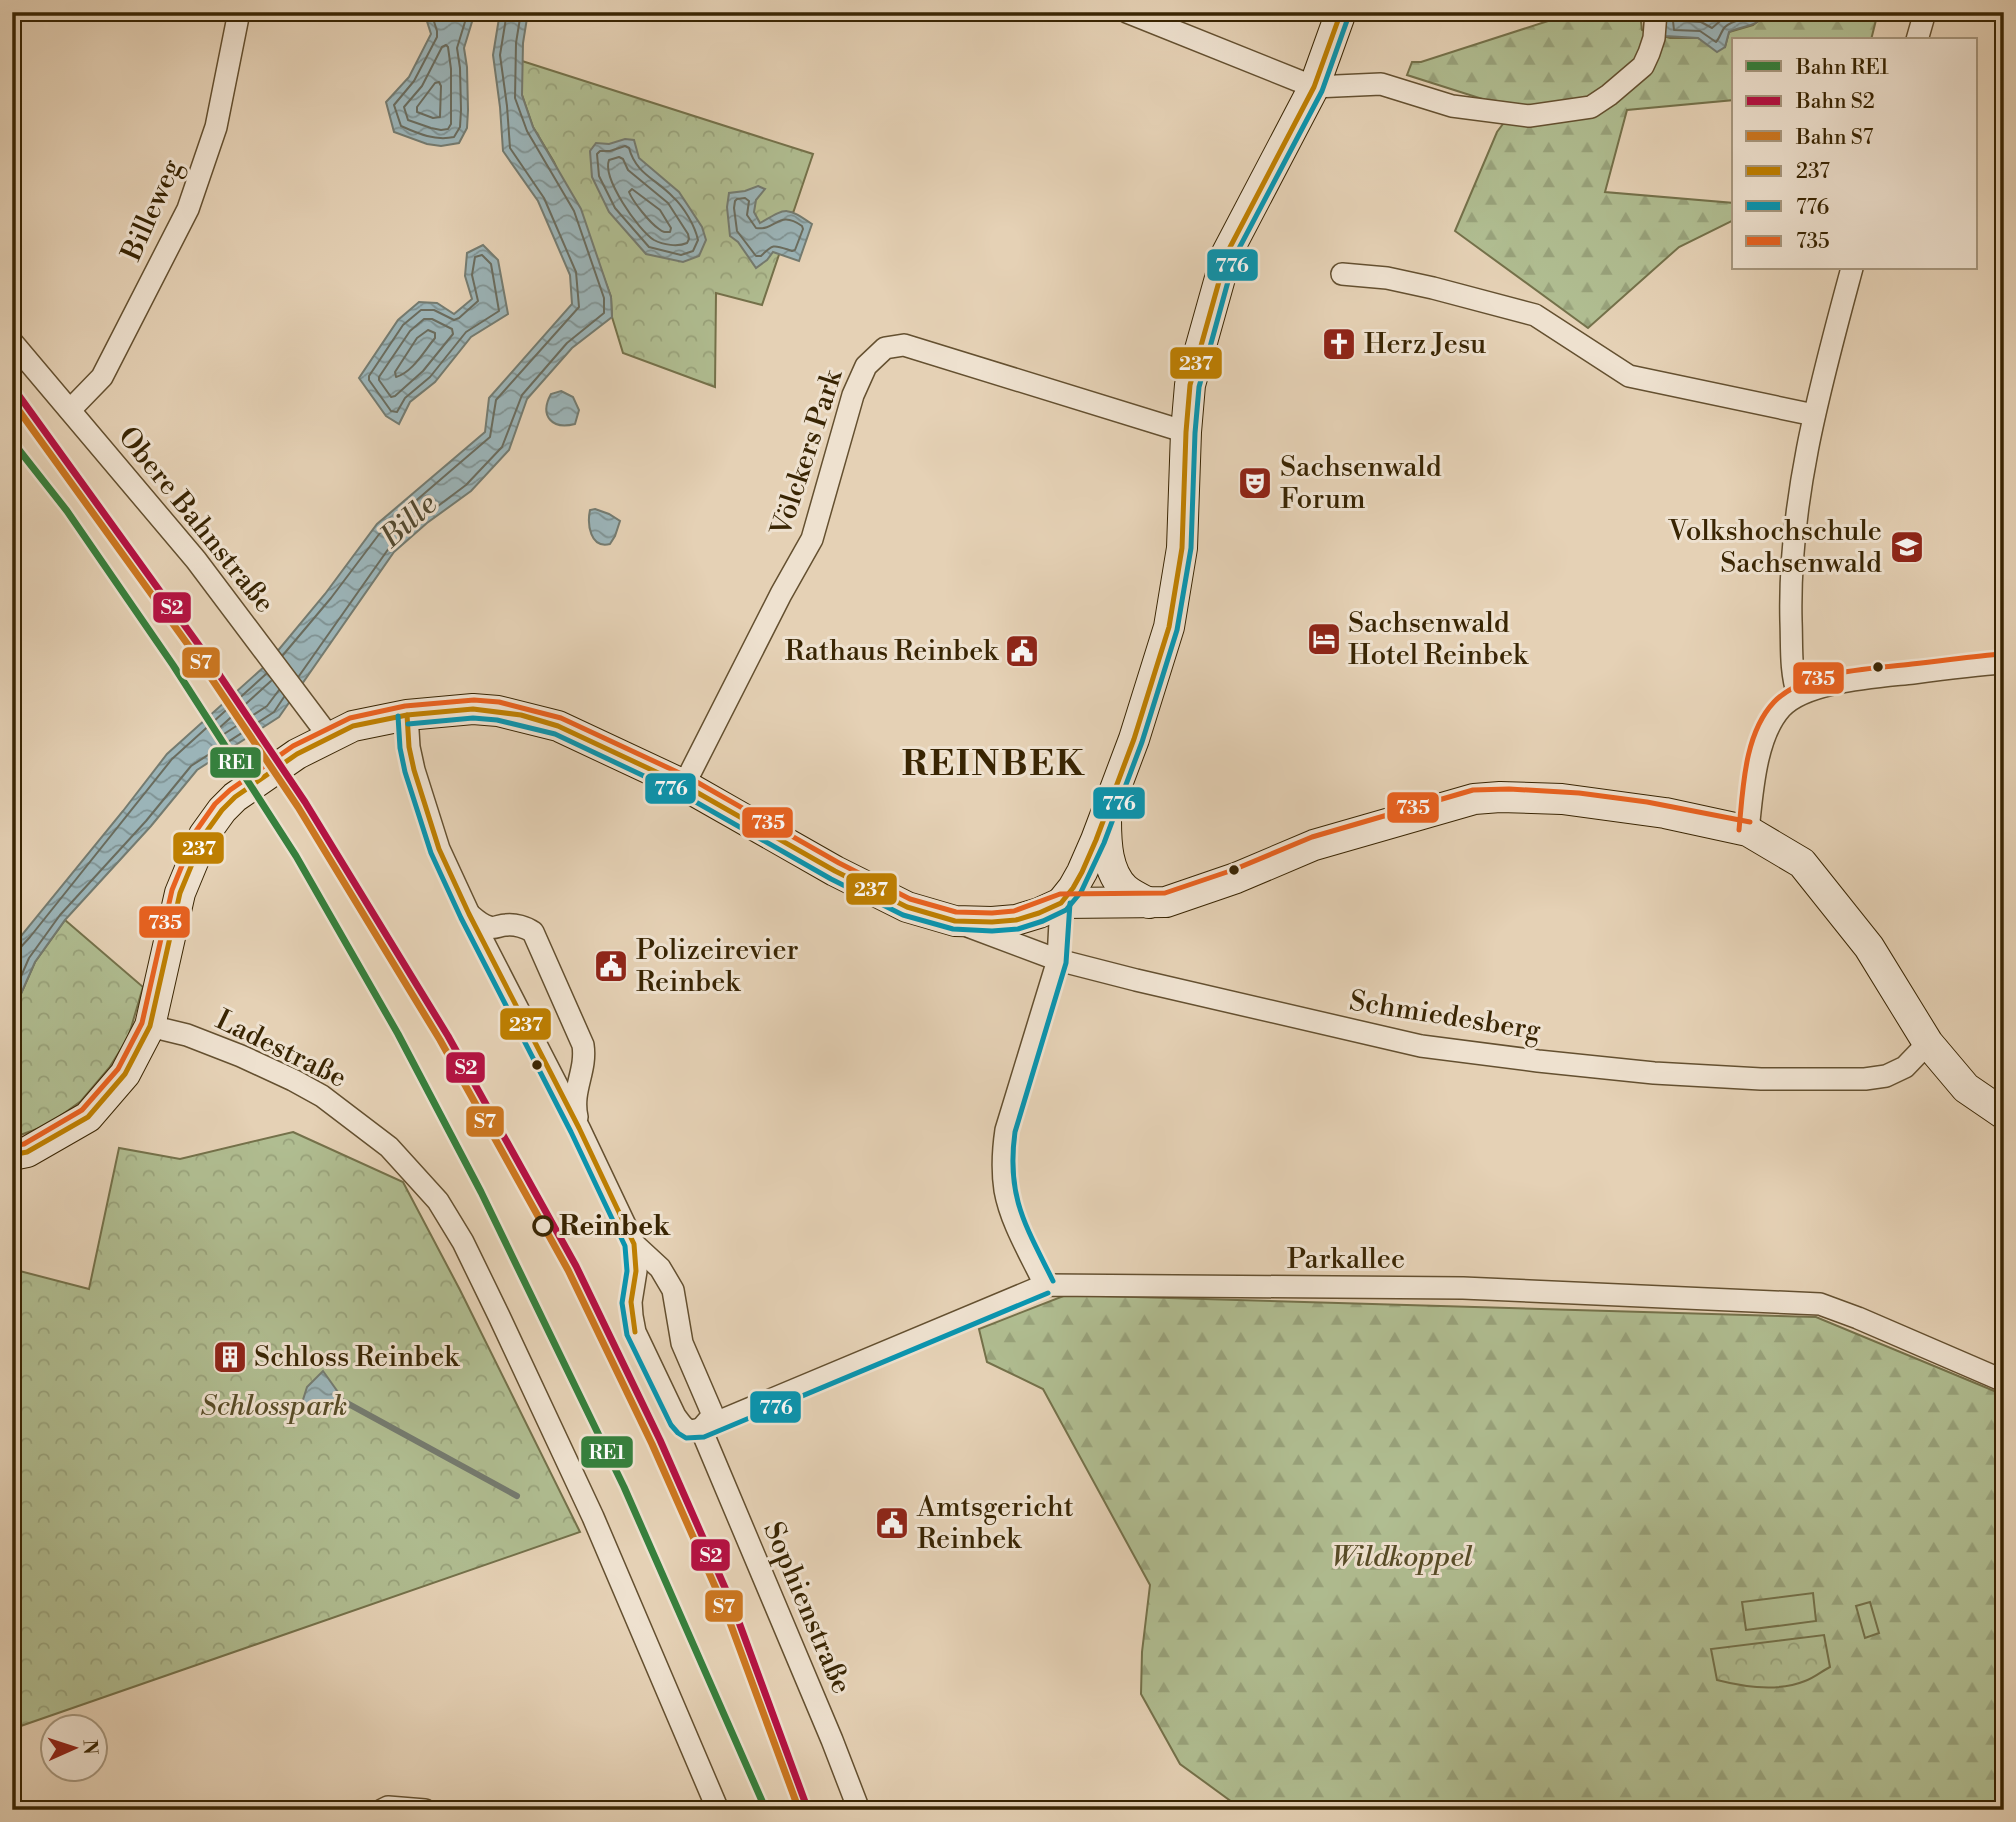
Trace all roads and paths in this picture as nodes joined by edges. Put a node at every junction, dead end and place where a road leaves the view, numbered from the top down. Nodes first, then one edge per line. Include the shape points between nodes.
1 (239, 12) edge
2 (1127, 12) edge
3 (1341, 12) edge
4 (1656, 12) edge
5 (1925, 12) edge
6 (1918, 38) edge
7 (1314, 87) junction
8 (1851, 270) edge
9 (1342, 274) dead end
10 (12, 342) edge
11 (70, 410) junction
12 (1814, 415) junction
13 (1186, 432) junction
14 (2004, 663) edge
15 (1798, 695) junction
16 (407, 715) junction
17 (330, 738) junction
18 (684, 785) junction
19 (1106, 811) junction
20 (1748, 831) junction
21 (1096, 840) junction
22 (1103, 902) junction
23 (1061, 903) junction
24 (1149, 904) junction
25 (469, 914) junction
26 (955, 921) junction
27 (1058, 960) junction
28 (150, 1026) junction
29 (1928, 1043) junction
30 (2004, 1114) edge
31 (579, 1128) junction
32 (12, 1155) edge
33 (634, 1244) junction
34 (1045, 1285) junction
35 (2004, 1381) edge
36 (701, 1429) junction
37 (713, 1809) edge
38 (382, 1810) edge
39 (425, 1810) edge
40 (859, 1810) edge

1 - 11 street, Billeweg via 216,127 188,209 102,377
2 - 7 street
3 - 7 main road
4 - 7 street via 1654,38 1643,66 1591,107 1529,116 1452,106 1381,84
5 - 6 street
7 - 13 main road via 1227,253 1190,385
8 - 12 street
9 - 12 street via 1387,278 1535,315 1629,376
10 - 11 street, Obere Bahnstraße
11 - 17 street, Obere Bahnstraße via 196,560
12 - 15 street via 1791,582 1792,676
13 - 18 street, Völckers Park via 904,345 885,348 866,366 853,395 812,539
13 - 19 main road via 1182,548 1170,626
14 - 15 street via 1840,682
15 - 20 street via 1780,709 1767,730
16 - 17 main road via 353,726
16 - 18 main road via 473,709 522,715 558,726
16 - 25 street via 420,790 439,849
17 - 28 main road via 297,754 235,797 204,835 180,893
18 - 26 main road via 841,874 907,907
19 - 21 main road
19 - 24 main road via 1106,840 1117,879
20 - 24 main road via 1653,811 1562,799 1474,799 1314,845 1236,878
20 - 29 main road via 1802,863 1869,947
21 - 22 main road via 1090,886
21 - 23 main road
22 - 23 main road
22 - 24 main road
23 - 26 main road via 1016,920
23 - 27 street
25 - 31 street
25 - 31 street via 489,927 526,927 533,932 583,1045 584,1066 576,1089
26 - 27 street, Schmiedesberg
27 - 29 street, Schmiedesberg via 1421,1046 1642,1072 1865,1079 1905,1067
27 - 34 street via 1003,1149 1011,1211
28 - 32 main road via 125,1074 88,1117 27,1153
28 - 37 street, Ladestraße via 241,1056 322,1096 389,1147 438,1201 463,1242 587,1504
29 - 30 main road via 1966,1088
31 - 33 street
33 - 36 street via 660,1268 673,1290 682,1343 713,1415
33 - 36 street via 631,1302 635,1332 675,1416 691,1432
34 - 35 street, Parkallee via 1451,1288 1820,1304
34 - 36 street, Parkallee
36 - 40 street, Sophienstraße
38 - 39 street

